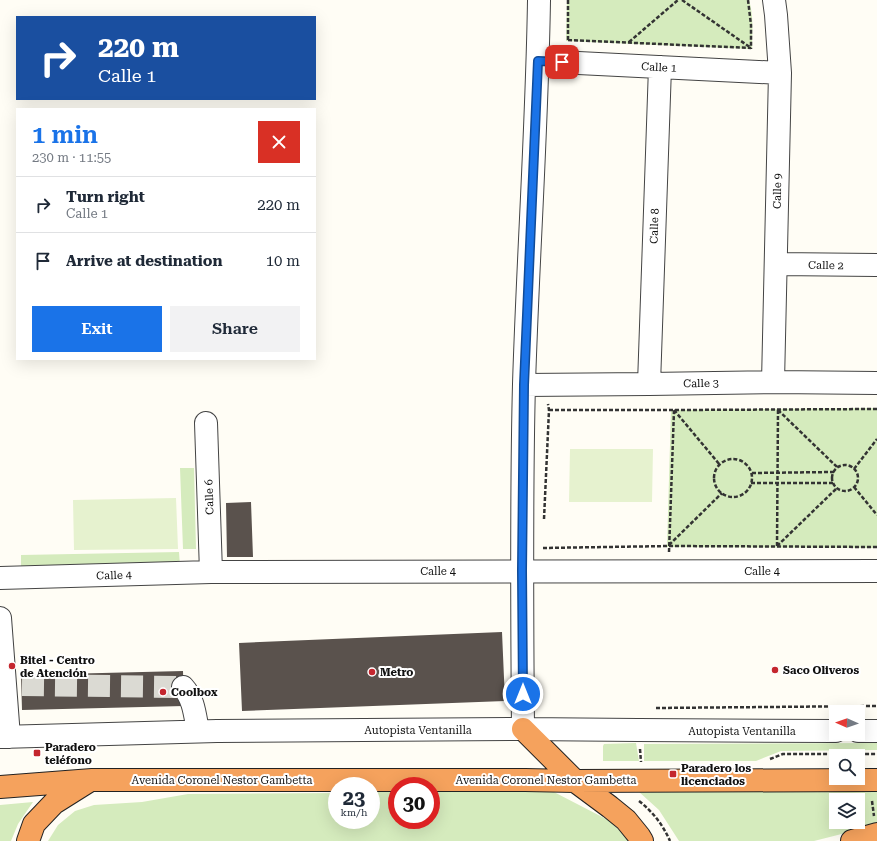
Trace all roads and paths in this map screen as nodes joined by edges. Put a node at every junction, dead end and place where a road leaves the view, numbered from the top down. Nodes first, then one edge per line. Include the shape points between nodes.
1 (539, 0) edge
2 (568, 0) edge
3 (678, 0) edge
4 (682, 0) edge
5 (748, 0) edge
6 (774, 0) edge
7 (629, 42) junction
8 (751, 48) junction
9 (538, 61) junction
10 (660, 67) junction
11 (780, 73) junction
12 (776, 264) junction
13 (877, 265) edge
14 (773, 382) junction
15 (877, 383) edge
16 (649, 384) junction
17 (524, 385) junction
18 (548, 398) dead end
19 (877, 409) edge
20 (549, 410) junction
21 (674, 410) junction
22 (778, 410) junction
23 (206, 423) dead end
24 (877, 439) edge
25 (720, 465) junction
26 (837, 468) junction
27 (854, 469) junction
28 (834, 472) junction
29 (752, 473) junction
30 (778, 473) junction
31 (751, 483) junction
32 (778, 483) junction
33 (833, 483) junction
34 (854, 487) junction
35 (836, 488) junction
36 (722, 493) junction
37 (877, 515) edge
38 (544, 525) dead end
39 (669, 546) junction
40 (778, 546) junction
41 (877, 546) edge
42 (533, 571) junction
43 (668, 571) junction
44 (877, 571) edge
45 (211, 572) junction
46 (0, 578) edge
47 (0, 618) edge
48 (22, 685) dead end
49 (183, 687) dead end
50 (877, 706) edge
51 (652, 708) dead end
52 (524, 729) junction
53 (198, 731) junction
54 (829, 731) edge
55 (865, 731) edge
56 (877, 731) edge
57 (10, 737) edge
58 (640, 746) dead end
59 (642, 764) dead end
60 (92, 780) junction
61 (873, 780) edge
62 (575, 781) junction
63 (0, 787) edge
64 (637, 799) dead end
65 (876, 834) edge
66 (28, 841) edge
67 (642, 841) edge
68 (670, 841) edge
69 (852, 841) edge

1 - 9 street
2 - 7 path via 568,40
3 - 7 path
4 - 8 path
5 - 8 path via 752,25
6 - 11 street, Calle 9
7 - 8 path
9 - 10 street, Calle 1
9 - 17 street
10 - 11 street, Calle 1
10 - 16 street, Calle 8
11 - 12 street, Calle 9
12 - 13 street, Calle 2
12 - 14 street, Calle 9
14 - 15 street, Calle 3
14 - 16 street, Calle 3
16 - 17 street, Calle 3
17 - 42 street
18 - 20 path
19 - 22 path
20 - 21 path
20 - 38 path
21 - 22 path
21 - 25 path
21 - 39 path
22 - 26 path
22 - 30 path
23 - 45 street, Calle 6
24 - 27 path
25 - 29 path via 727,460 742,461
25 - 36 path via 714,479
26 - 27 path via 848,465
26 - 28 path
27 - 34 path via 858,476
28 - 30 path
28 - 33 path
29 - 30 path
29 - 31 path
30 - 32 path
31 - 32 path
31 - 36 path via 748,490 736,497
32 - 33 path
32 - 40 path
33 - 35 path
34 - 35 path via 848,490
34 - 37 path
35 - 40 path
36 - 39 path
39 - 40 path
39 - 42 path via 543,548
39 - 43 path
40 - 41 path
42 - 43 street, Calle 4
42 - 45 street, Calle 4
42 - 52 street
43 - 44 street, Calle 4
45 - 46 street, Calle 4
47 - 57 street
48 - 57 street via 15,688
49 - 53 street via 191,700
50 - 51 path
52 - 53 street, Autopista Ventanilla
52 - 54 street, Autopista Ventanilla
52 - 62 highway
53 - 57 street, Autopista Ventanilla
55 - 56 street
58 - 59 path
60 - 62 highway, Avenida Coronel Nestor Gambetta
60 - 63 highway, Avenida Coronel Nestor Gambetta
60 - 66 highway via 54,803 34,824
61 - 62 highway, Avenida Coronel Nestor Gambetta
61 - 65 path
62 - 67 highway via 626,820
64 - 68 path via 664,828
65 - 69 highway

